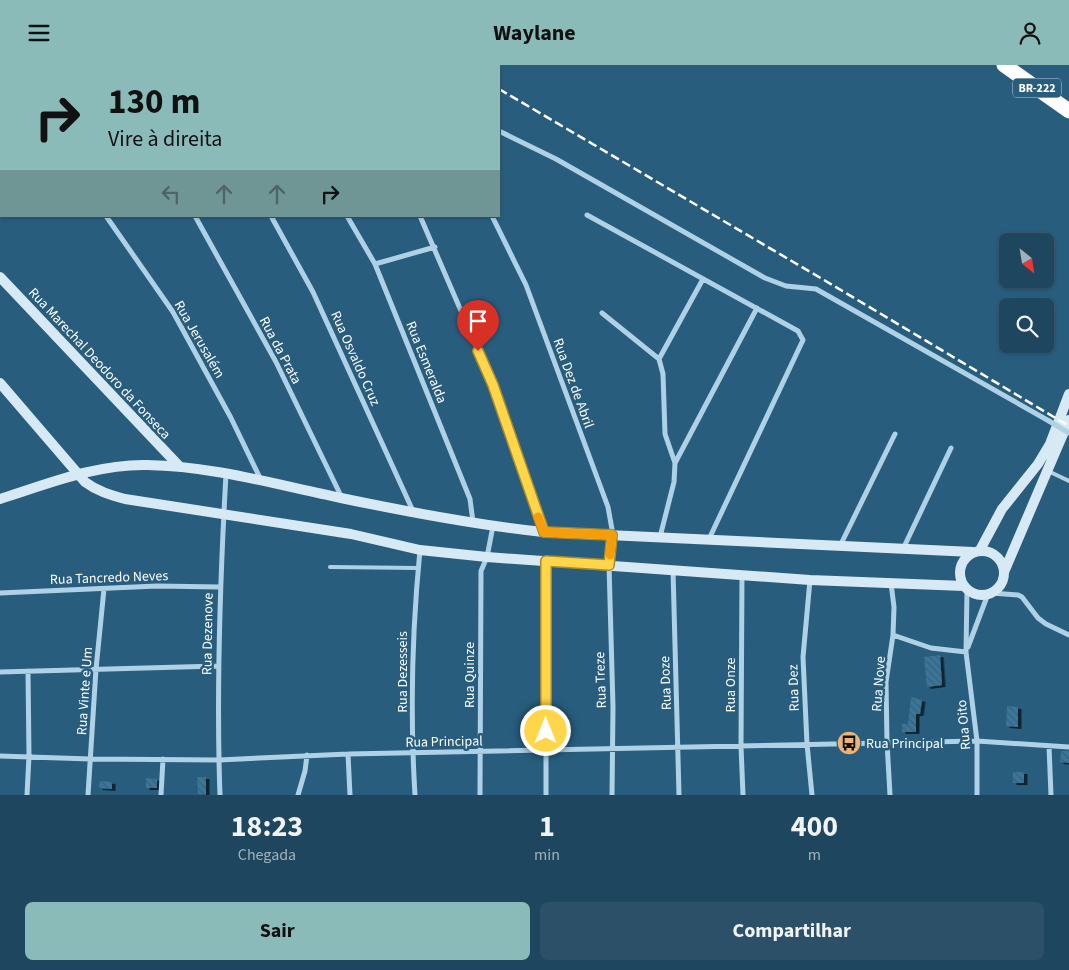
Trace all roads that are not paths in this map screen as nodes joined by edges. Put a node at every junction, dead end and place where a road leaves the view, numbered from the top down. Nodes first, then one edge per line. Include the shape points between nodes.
1 (1004, 65) edge
2 (1069, 111) edge
3 (500, 131) edge
4 (587, 215) dead end
5 (107, 217) edge
6 (196, 217) edge
7 (272, 217) edge
8 (348, 217) edge
9 (420, 217) edge
10 (492, 217) edge
11 (435, 247) junction
12 (375, 264) junction
13 (0, 277) edge
14 (703, 279) junction
15 (757, 308) junction
16 (602, 313) dead end
17 (659, 359) junction
18 (0, 383) edge
19 (1069, 394) edge
20 (1069, 420) edge
21 (1069, 433) edge
22 (895, 434) dead end
23 (951, 448) dead end
24 (675, 463) junction
25 (180, 467) junction
26 (1047, 471) junction
27 (78, 474) junction
28 (226, 474) junction
29 (261, 480) junction
30 (1069, 481) edge
31 (342, 498) junction
32 (0, 499) edge
33 (413, 512) junction
34 (224, 515) junction
35 (473, 522) junction
36 (493, 526) junction
37 (544, 532) junction
38 (612, 535) junction
39 (660, 537) junction
40 (709, 539) junction
41 (840, 546) junction
42 (904, 549) junction
43 (420, 550) junction
44 (976, 551) junction
45 (487, 557) junction
46 (546, 561) junction
47 (609, 565) junction
48 (330, 567) dead end
49 (418, 567) junction
50 (673, 570) junction
51 (1004, 572) junction
52 (742, 575) junction
53 (810, 580) junction
54 (891, 583) junction
55 (220, 587) junction
56 (965, 588) junction
57 (104, 589) junction
58 (0, 593) edge
59 (990, 593) junction
60 (894, 635) junction
61 (1069, 635) edge
62 (966, 652) junction
63 (218, 666) junction
64 (96, 669) junction
65 (28, 671) junction
66 (0, 672) edge
67 (977, 741) junction
68 (887, 743) junction
69 (807, 744) junction
70 (741, 746) junction
71 (1048, 746) junction
72 (678, 747) junction
73 (1069, 747) edge
74 (613, 749) junction
75 (545, 750) junction
76 (480, 752) junction
77 (413, 753) junction
78 (348, 754) junction
79 (307, 755) junction
80 (0, 756) edge
81 (29, 756) junction
82 (90, 759) junction
83 (163, 759) junction
84 (219, 760) junction
85 (26, 795) edge
86 (88, 795) edge
87 (161, 795) edge
88 (220, 795) edge
89 (298, 795) edge
90 (350, 795) edge
91 (416, 795) edge
92 (480, 795) edge
93 (546, 795) edge
94 (612, 795) edge
95 (678, 795) edge
96 (743, 795) edge
97 (812, 795) edge
98 (890, 795) edge
99 (977, 795) edge
100 (1051, 795) edge

1 - 2 highway, BR-222
3 - 21 street, bridge via 556,159 765,278 786,286 816,289
4 - 14 street
5 - 29 street, Rua Jerusalém via 173,312
6 - 31 street, Rua da Prata via 276,362
7 - 33 street, Rua Osvaldo Cruz via 313,292
8 - 12 street, Rua Esmeralda
9 - 11 street
10 - 38 street, Rua Dez de Abril via 526,285 608,507
11 - 12 street
11 - 37 street via 493,385
12 - 35 street, Rua Esmeralda via 470,499
13 - 25 street, Rua Marechal Deodoro da Fonseca
14 - 15 street
14 - 17 street
15 - 24 street
15 - 40 street via 798,331 803,340
16 - 17 street
17 - 24 street via 663,375 665,433
18 - 27 street
19 - 44 street via 1050,444 1002,509
20 - 26 street
22 - 41 street
23 - 42 street
24 - 39 street via 674,482
25 - 27 street via 139,465
25 - 28 street
26 - 30 lane
26 - 51 street
27 - 32 street
27 - 34 street via 92,488 125,499
28 - 29 street
28 - 34 street, Rua Dezenove
29 - 31 street
31 - 33 street
33 - 35 street
34 - 43 street via 351,534
34 - 55 street, Rua Dezenove
35 - 36 street
36 - 37 street
36 - 45 street, Rua Quinze
37 - 38 street
38 - 39 street
38 - 47 street, Rua Dez de Abril
39 - 40 street
40 - 41 street
41 - 42 street
42 - 44 street
43 - 45 street
43 - 49 street, Rua Dezesseis
44 - 51 street via 994,554 1003,565
44 - 56 street via 967,556 960,567
45 - 46 street
45 - 76 street, Rua Quinze via 481,567 480,589
46 - 47 street
46 - 75 street
47 - 50 street
47 - 74 street, Rua Treze
48 - 49 lane
49 - 77 street, Rua Dezesseis
50 - 52 street
50 - 72 street, Rua Doze
51 - 59 street via 1000,586
52 - 53 street
52 - 70 street, Rua Onze
53 - 54 street
53 - 69 street, Rua Dez via 804,657
54 - 56 street
54 - 60 street, Rua Nove
55 - 57 street, Rua Tancredo Neves
55 - 63 street, Rua Dezenove
56 - 59 street via 980,595
56 - 62 street, Rua Oito
57 - 58 street, Rua Tancredo Neves
57 - 64 street, Rua Vinte e Um
59 - 61 street via 1022,597 1042,621
59 - 62 street, Rua Oito
60 - 62 street via 931,648
60 - 68 street, Rua Nove via 886,682
62 - 67 street, Rua Oito
63 - 64 street
63 - 84 street, Rua Dezenove
64 - 65 street
64 - 82 street, Rua Vinte e Um
65 - 66 street
65 - 81 street
67 - 68 street, Rua Principal
67 - 71 street, Rua Principal
67 - 99 street, Rua Oito
68 - 69 street, Rua Principal
68 - 98 street, Rua Nove
69 - 70 street, Rua Principal
69 - 97 street, Rua Dez
70 - 72 street, Rua Principal
70 - 96 street, Rua Onze
71 - 73 street, Rua Principal
71 - 100 street
72 - 74 street, Rua Principal
72 - 95 street, Rua Doze
74 - 75 street, Rua Principal
74 - 94 street, Rua Treze
75 - 76 street, Rua Principal
75 - 93 street
76 - 77 street, Rua Principal
76 - 92 street, Rua Quinze
77 - 78 street, Rua Principal
77 - 91 street, Rua Dezesseis
78 - 79 street, Rua Principal
78 - 90 street
79 - 84 street, Rua Principal
79 - 89 street
80 - 81 street, Rua Principal
81 - 82 street, Rua Principal
81 - 85 street
82 - 83 street, Rua Principal
82 - 86 street, Rua Vinte e Um
83 - 84 street, Rua Principal
83 - 87 street
84 - 88 street, Rua Dezenove

